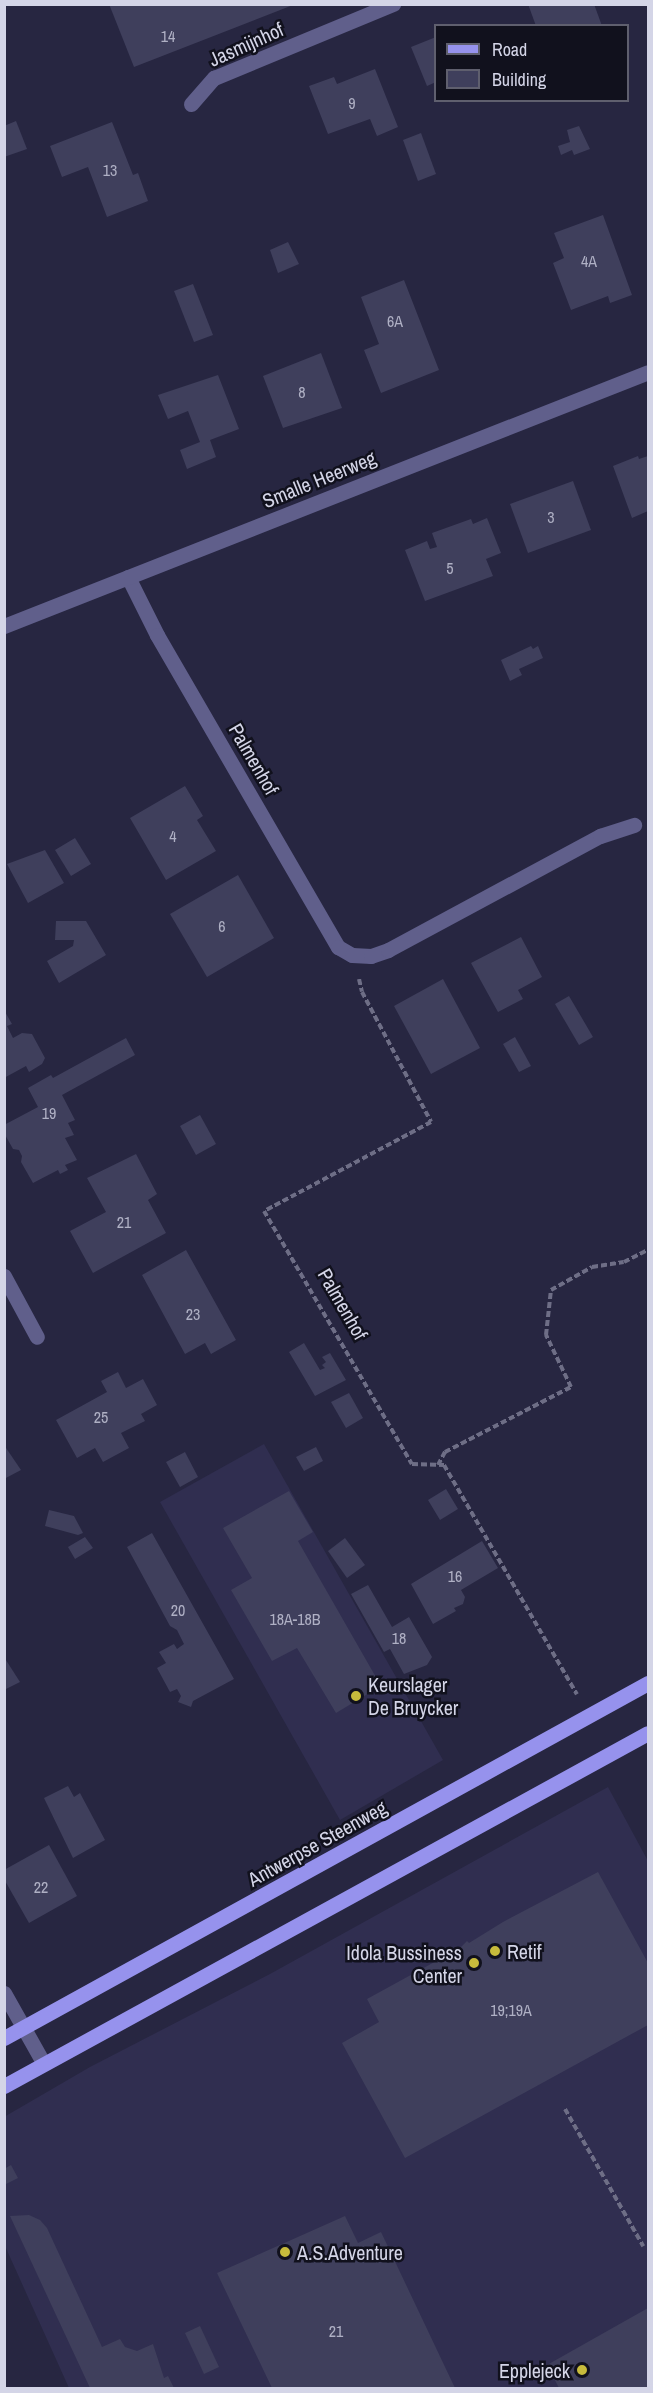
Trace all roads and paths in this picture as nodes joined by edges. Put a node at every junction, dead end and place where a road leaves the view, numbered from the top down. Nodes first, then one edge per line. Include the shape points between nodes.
1 (393, 4) edge
2 (191, 104) dead end
3 (648, 372) edge
4 (128, 577) junction
5 (4, 626) edge
6 (634, 825) dead end
7 (352, 955) junction
8 (648, 1250) edge
9 (4, 1276) edge
10 (37, 1337) dead end
11 (438, 1465) junction
12 (648, 1683) edge
13 (590, 1716) junction
14 (648, 1733) edge
15 (4, 1993) edge
16 (24, 2026) junction
17 (4, 2038) edge
18 (44, 2064) junction
19 (4, 2086) edge
20 (565, 2109) dead end
21 (643, 2246) dead end

1 - 2 street, Jasmijnhof via 214,78
3 - 4 street, Smalle Heerweg
4 - 5 street, Smalle Heerweg
4 - 7 street, Palmenhof via 157,635 338,947
6 - 7 street via 600,836 388,950 372,957
7 - 11 path, Palmenhof via 362,992 431,1122 264,1211 412,1464
8 - 11 path via 624,1262 592,1267 551,1290 546,1335 572,1387 445,1452
9 - 10 street
11 - 13 path via 444,1465
12 - 13 main road, Antwerpse Steenweg
13 - 16 main road, Antwerpse Steenweg
14 - 18 main road
15 - 16 street
16 - 17 main road, Antwerpse Steenweg
16 - 18 street
18 - 19 main road
20 - 21 path

